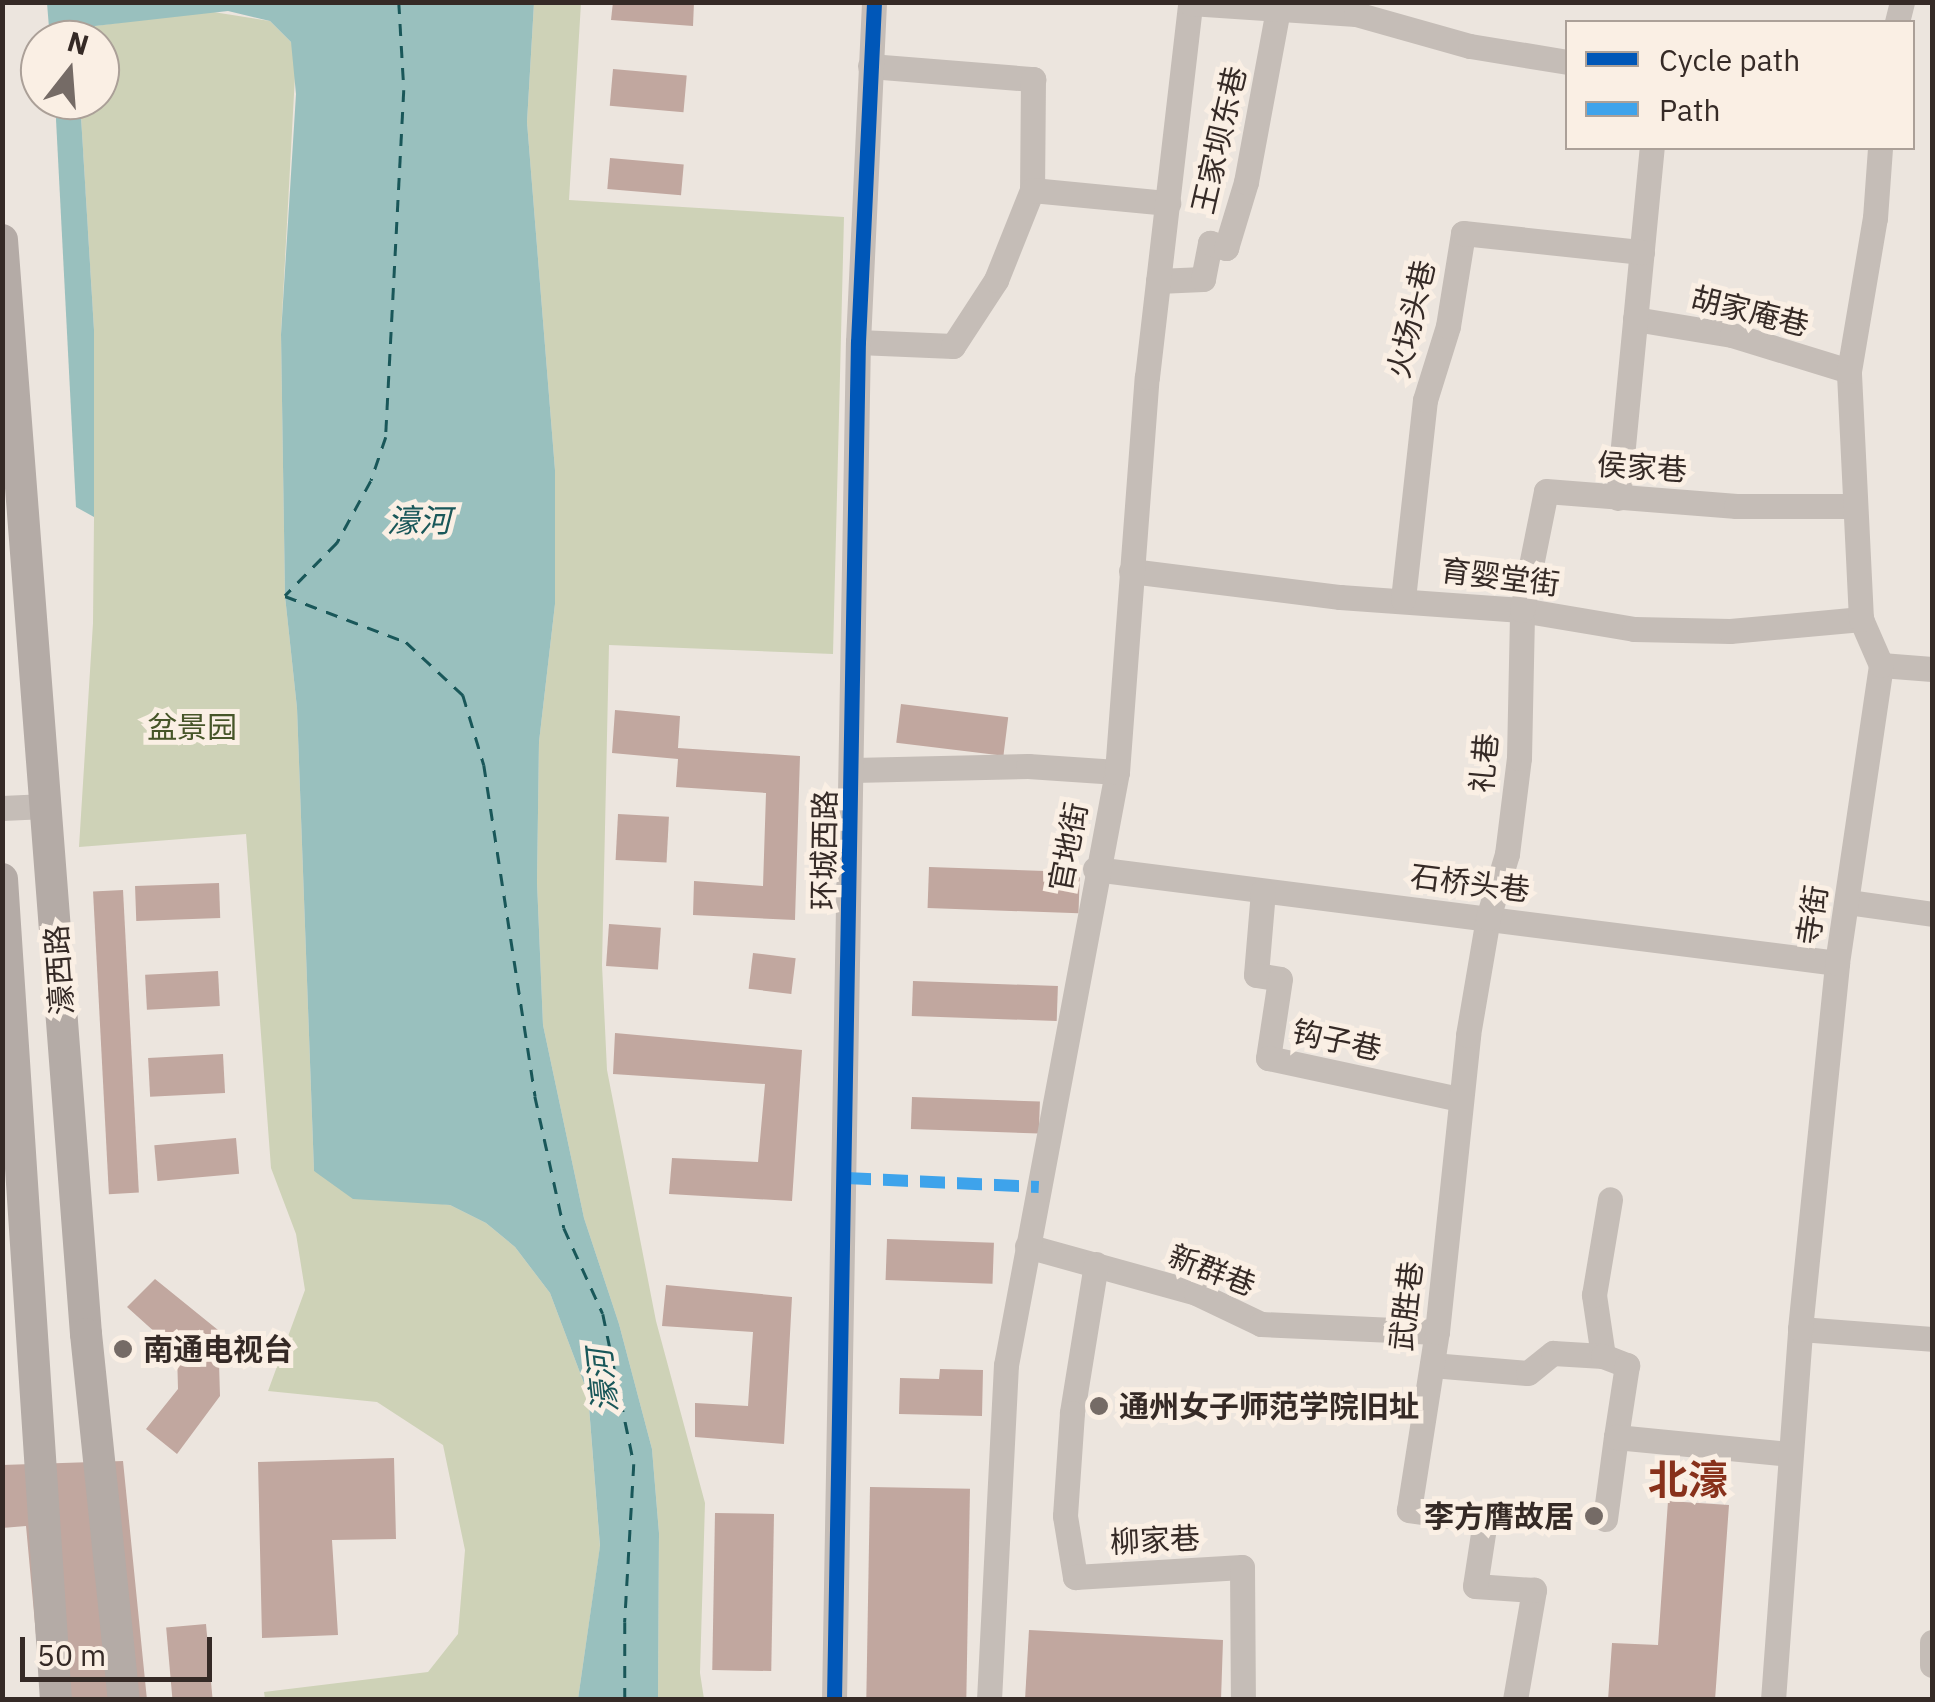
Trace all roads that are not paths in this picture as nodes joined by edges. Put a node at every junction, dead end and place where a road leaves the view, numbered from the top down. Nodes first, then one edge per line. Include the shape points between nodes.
1 (874, 2) edge
2 (1190, 3) edge
3 (1221, 4) edge
4 (1278, 9) junction
5 (1565, 62) edge
6 (870, 66) junction
7 (1652, 150) edge
8 (1880, 150) edge
9 (1032, 190) junction
10 (1168, 203) junction
11 (2, 240) edge
12 (1642, 252) junction
13 (1158, 282) junction
14 (1635, 319) junction
15 (858, 342) junction
16 (1849, 371) junction
17 (1618, 498) junction
18 (1855, 506) junction
19 (1132, 571) junction
20 (1404, 600) junction
21 (1522, 610) junction
22 (1860, 618) junction
23 (1881, 665) junction
24 (1932, 670) edge
25 (852, 770) junction
26 (1117, 772) junction
27 (46, 806) junction
28 (2, 808) edge
29 (1095, 869) junction
30 (2, 879) edge
31 (1263, 891) junction
32 (1848, 902) junction
33 (1932, 914) edge
34 (1488, 918) junction
35 (1837, 963) junction
36 (1459, 1098) junction
37 (1610, 1199) dead end
38 (1028, 1246) junction
39 (1096, 1264) junction
40 (1800, 1329) junction
41 (1437, 1332) junction
42 (1932, 1339) edge
43 (1603, 1356) junction
44 (1432, 1365) junction
45 (1616, 1437) junction
46 (1790, 1454) junction
47 (1606, 1518) dead end
48 (1932, 1642) edge
49 (1932, 1665) edge
50 (56, 1700) edge
51 (124, 1700) edge
52 (834, 1700) edge
53 (990, 1700) edge
54 (1243, 1700) edge
55 (1516, 1700) edge
56 (1773, 1700) edge

1 - 6 street, 环城西路
2 - 3 street
2 - 10 street, 官地街
3 - 4 street
4 - 5 street via 1356,14 1470,46
4 - 13 street, 王家坝东巷 via 1246,182 1226,248 1210,242 1202,279
6 - 9 street via 1033,79
6 - 15 street, 环城西路
7 - 12 street
8 - 16 street via 1876,218
9 - 10 street
9 - 15 street via 996,280 954,346
10 - 13 street, 官地街
11 - 27 main road, 濠西路
12 - 14 street
12 - 20 street, 火场头巷 via 1463,233 1448,326 1425,400
13 - 19 street, 官地街
14 - 16 street, 胡家庵巷 via 1732,335
14 - 17 street
15 - 25 street, 环城西路
16 - 18 street
17 - 18 street, 侯家巷
17 - 21 street, 侯家巷 via 1546,491
18 - 22 street
19 - 20 street, 育婴堂街
19 - 26 street, 官地街
20 - 21 street, 育婴堂街
21 - 22 street, 育婴堂街 via 1673,630
21 - 34 street, 礼巷 via 1518,758 1507,854
22 - 23 street
23 - 24 street
23 - 32 street, 寺街
25 - 26 street via 1028,766
25 - 52 street, 环城西路
26 - 29 street, 官地街
27 - 28 street
27 - 51 main road, 濠西路 via 86,1334
29 - 31 street, 石桥头巷
29 - 38 street, 官地街
30 - 50 main road, 濠西路
31 - 34 street, 石桥头巷
31 - 36 street, 钩子巷 via 1256,975 1280,978 1268,1058
32 - 33 street
32 - 35 street, 寺街
34 - 35 street, 石桥头巷
34 - 36 street, 武胜巷
35 - 40 street, 寺街
36 - 41 street, 武胜巷
37 - 43 street via 1594,1295
38 - 39 street, 新群巷
38 - 53 street, 官地街 via 1006,1365
39 - 41 street, 新群巷 via 1196,1293 1260,1324
39 - 54 street, 柳家巷 via 1072,1413 1065,1516 1075,1577 1242,1567
40 - 42 street
40 - 46 street, 寺街
41 - 44 street, 武胜巷
43 - 44 street via 1553,1353 1528,1374
43 - 45 street via 1627,1365
44 - 55 street, 武胜巷 via 1409,1510 1484,1521 1474,1586 1534,1590
45 - 46 street
45 - 47 street
46 - 56 street, 寺街
48 - 49 street

